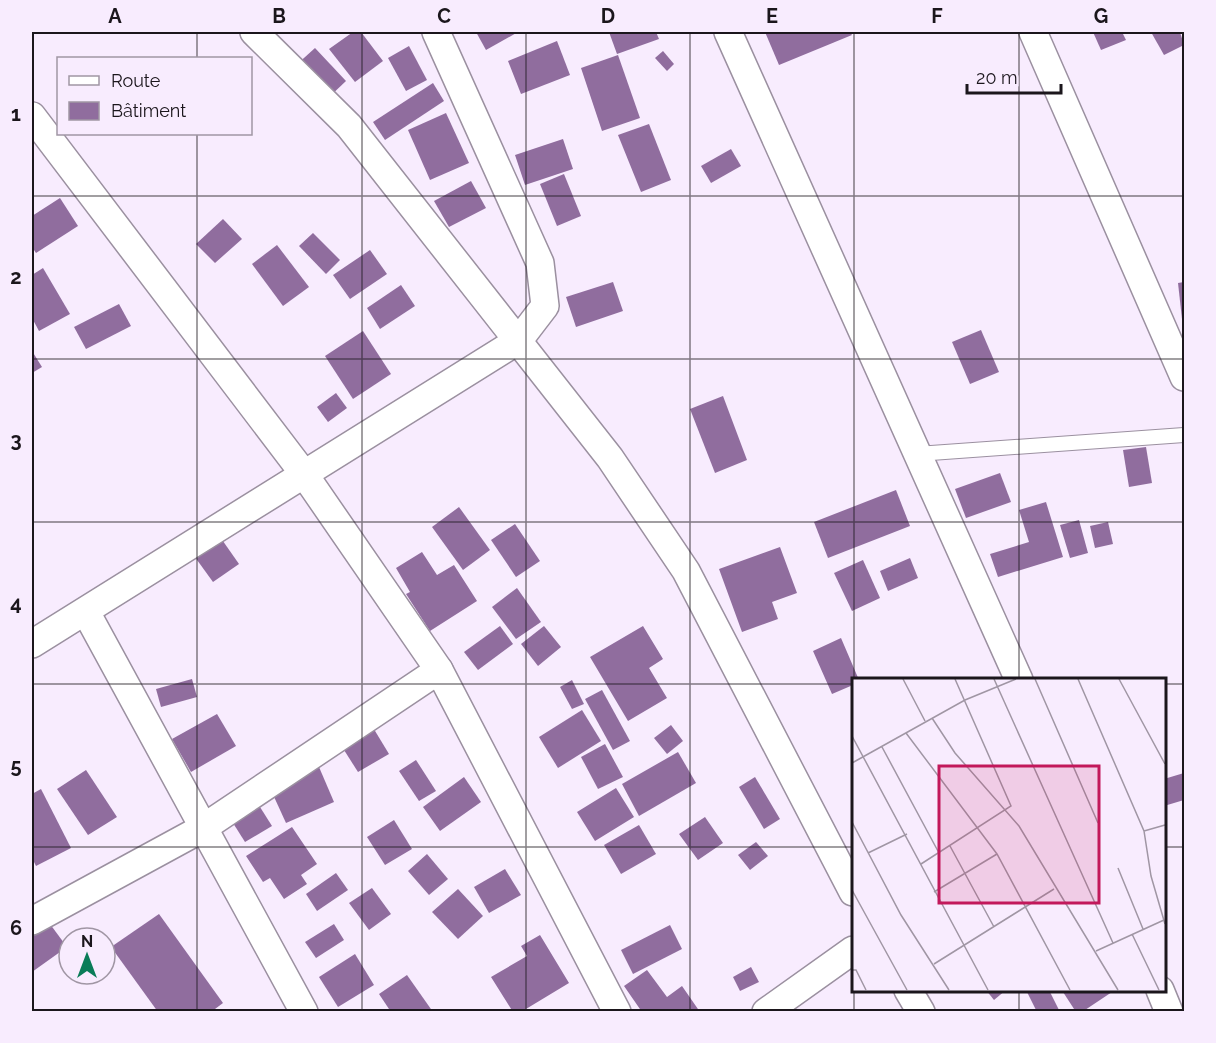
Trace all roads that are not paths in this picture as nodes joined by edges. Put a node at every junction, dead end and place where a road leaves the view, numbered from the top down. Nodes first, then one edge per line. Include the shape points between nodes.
1 (255, 32) edge
2 (436, 32) edge
3 (728, 32) edge
4 (1033, 32) edge
5 (32, 116) edge
6 (519, 340) junction
7 (1185, 377) edge
8 (1185, 435) edge
9 (917, 454) junction
10 (304, 474) junction
11 (86, 612) junction
12 (32, 644) edge
13 (439, 670) junction
14 (1018, 678) edge
15 (202, 828) junction
16 (852, 890) edge
17 (32, 921) edge
18 (852, 951) edge
19 (909, 992) edge
20 (1161, 992) edge
21 (304, 1011) edge
22 (617, 1011) edge
23 (766, 1011) edge
24 (921, 1011) edge
25 (1169, 1011) edge

1 - 6 street via 349,126
2 - 6 street via 540,263 545,306
3 - 9 street
4 - 7 street
5 - 10 street
6 - 10 street
6 - 16 street via 610,458 686,571
8 - 9 lane
9 - 14 street
10 - 11 street
10 - 13 street
11 - 12 street
11 - 15 street
13 - 15 street
13 - 22 street
15 - 17 street
15 - 21 street
18 - 23 street
19 - 24 street
20 - 25 street

